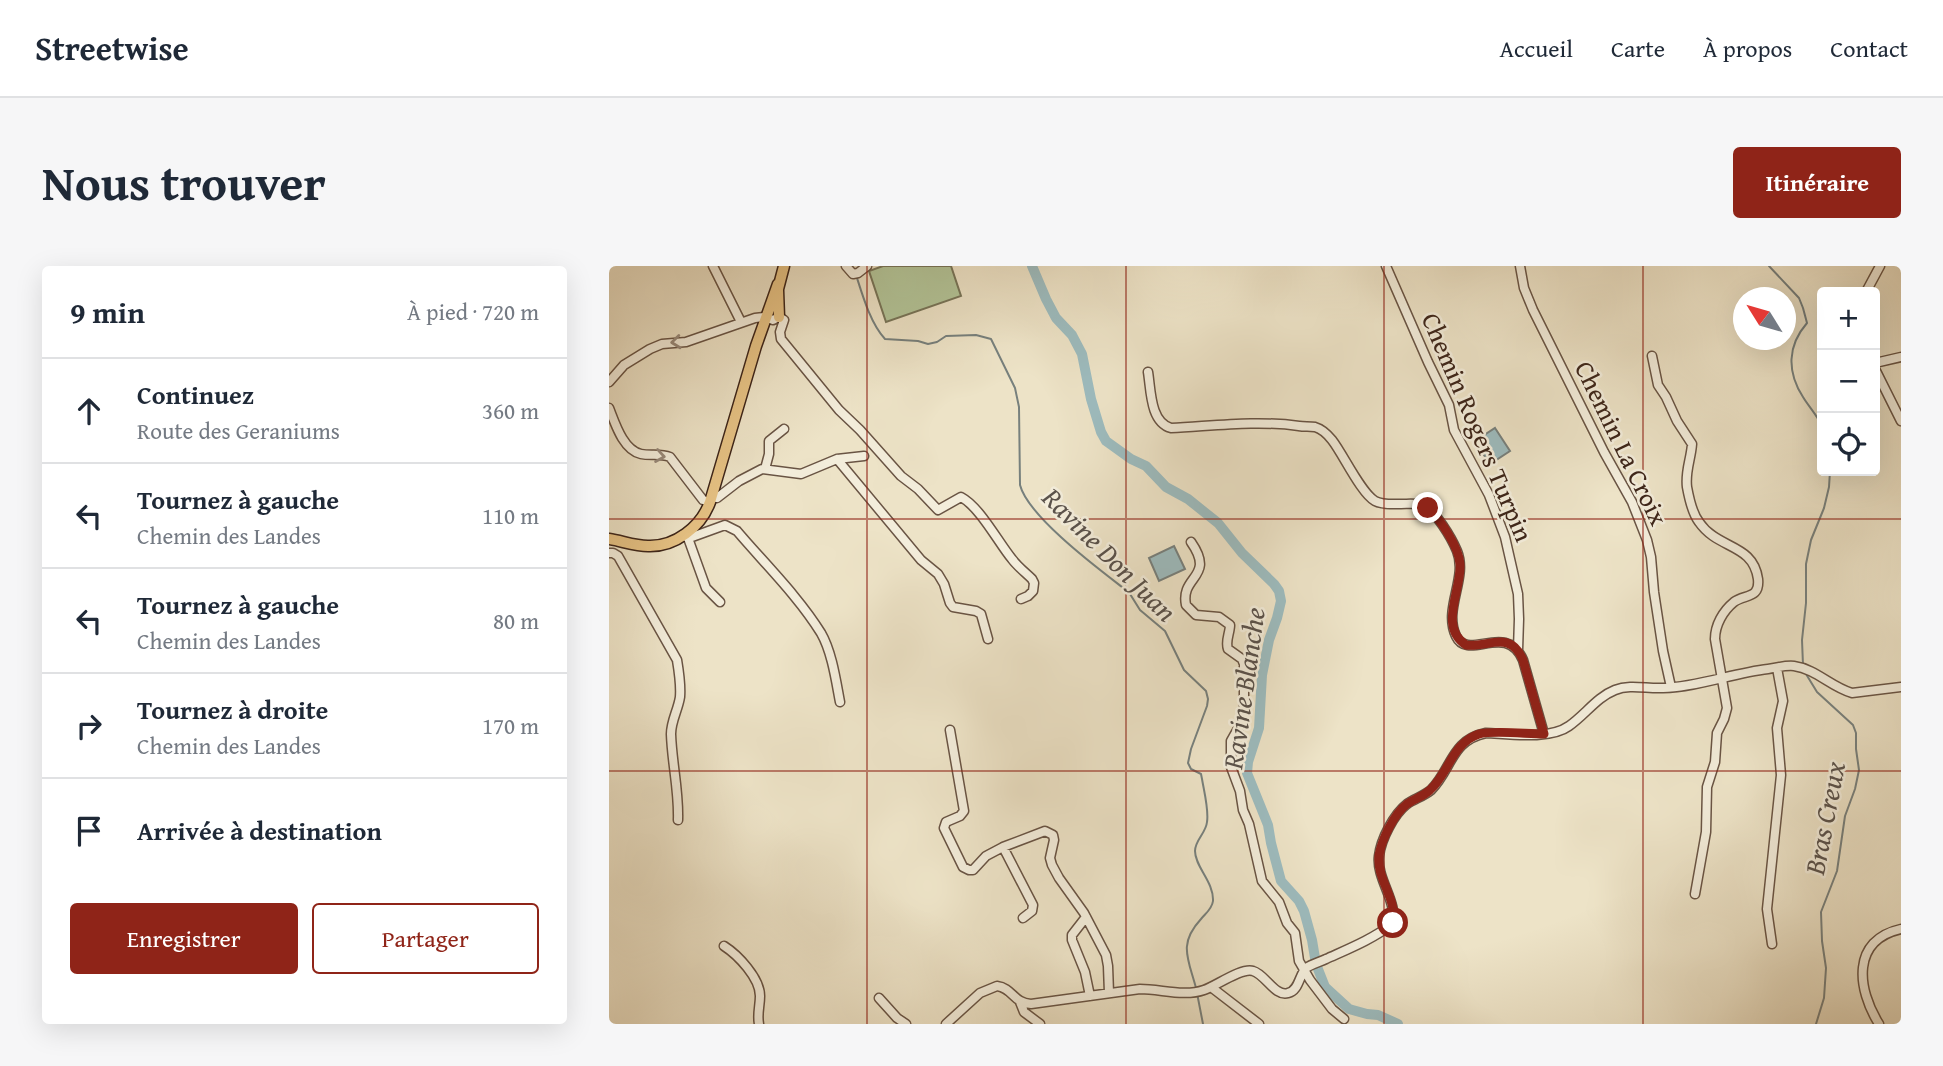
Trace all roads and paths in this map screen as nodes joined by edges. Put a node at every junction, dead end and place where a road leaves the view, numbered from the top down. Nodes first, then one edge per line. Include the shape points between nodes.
1 (713, 266) edge
2 (783, 266) edge
3 (846, 266) edge
4 (867, 266) edge
5 (1386, 266) edge
6 (1520, 266) edge
7 (1880, 266) edge
8 (1869, 287) edge
9 (772, 318) junction
10 (741, 322) junction
11 (1652, 356) dead end
12 (1901, 357) edge
13 (1880, 362) edge
14 (1148, 372) dead end
15 (1880, 379) edge
16 (609, 382) edge
17 (609, 408) edge
18 (1901, 421) edge
19 (784, 429) dead end
20 (864, 456) dead end
21 (837, 459) junction
22 (765, 469) junction
23 (711, 500) junction
24 (686, 536) junction
25 (609, 539) edge
26 (1191, 542) dead end
27 (609, 553) edge
28 (1021, 599) dead end
29 (720, 602) dead end
30 (988, 639) dead end
31 (1518, 650) junction
32 (1777, 667) junction
33 (1721, 677) junction
34 (1671, 687) junction
35 (1901, 687) edge
36 (840, 702) dead end
37 (950, 730) dead end
38 (1544, 734) junction
39 (678, 820) dead end
40 (1003, 847) junction
41 (1695, 894) dead end
42 (1023, 918) dead end
43 (1086, 918) junction
44 (1901, 929) edge
45 (1772, 944) dead end
46 (724, 946) dead end
47 (1309, 967) junction
48 (1211, 987) junction
49 (1109, 993) junction
50 (1090, 996) junction
51 (879, 998) dead end
52 (1020, 1002) junction
53 (1344, 1019) dead end
54 (759, 1024) edge
55 (906, 1024) edge
56 (946, 1024) edge
57 (1039, 1024) edge
58 (1259, 1024) edge
59 (1879, 1024) edge

1 - 10 street
2 - 9 main road
3 - 4 street via 853,274
5 - 31 street, Chemin Rogers Turpin via 1449,405 1454,430 1506,537 1518,594
6 - 34 street, Chemin La Croix via 1533,310 1647,540
7 - 8 street
9 - 10 street
9 - 23 main road via 754,356
9 - 28 street via 784,320 781,339 901,476 939,510 961,497 974,507 1032,579 1033,591
10 -> 16 street via 686,342 650,349 624,365
11 - 33 street via 1658,385 1692,444 1686,475 1695,515 1715,538 1747,554 1755,564 1756,590 1732,604 1717,625
12 - 13 street
14 - 31 street via 1157,418 1165,426 1279,422 1314,427 1333,441 1371,498 1428,508 1459,555 1453,610 1456,636 1466,645 1493,641
15 - 18 street
17 -> 23 street via 633,450 670,457 703,500
19 - 22 street via 769,441
20 - 21 street
21 - 22 street via 801,474
21 - 30 street via 921,560 938,574 953,607 981,614
22 - 23 street
23 - 24 main road
24 - 25 main road via 652,547
24 - 29 street via 705,588
24 - 36 street via 725,525 737,531 822,635
26 - 47 street via 1201,563 1185,591 1186,605 1196,615 1219,617 1230,625 1226,645 1244,664 1244,718 1231,741 1231,767 1262,881 1295,933 1300,961
27 - 39 street via 618,556 677,660 680,697 671,731
31 - 38 street
32 - 33 street
32 - 35 street via 1809,670 1845,691
32 - 45 street via 1783,701 1777,728 1781,775 1767,909
33 - 34 street
33 - 41 street via 1727,708 1717,733 1707,788 1706,832
34 - 38 street via 1617,689 1563,730
37 - 40 street via 964,811 944,828 963,867 969,870
38 - 47 street via 1486,733 1461,745 1430,791 1409,802 1392,821 1379,859 1394,912 1392,925
40 - 42 street via 1033,905
40 - 43 street via 1045,831 1053,835 1052,865
43 - 49 street via 1105,954
43 - 50 street via 1072,940
44 - 59 street via 1874,942 1863,962 1864,986
46 - 54 street via 740,958 758,986
47 - 48 street via 1286,994 1250,970
47 - 53 street via 1328,1004
48 - 49 street via 1189,993 1155,989
48 - 58 street
49 - 50 street
50 - 52 street
51 - 55 street
52 - 56 street via 1006,988 994,986
52 - 57 street via 1024,1012

